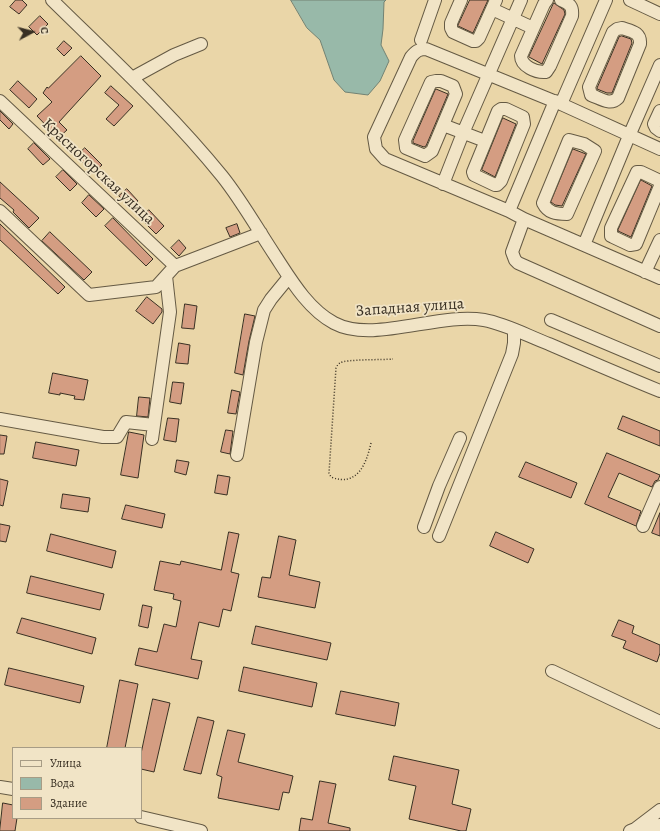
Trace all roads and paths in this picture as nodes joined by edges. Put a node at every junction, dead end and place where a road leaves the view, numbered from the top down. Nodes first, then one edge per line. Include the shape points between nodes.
1 (52, 0) edge
2 (435, 0) edge
3 (461, 0) edge
4 (521, 0) edge
5 (547, 0) edge
6 (561, 0) edge
7 (606, 0) edge
8 (630, 0) edge
9 (494, 4) edge
10 (660, 14) edge
11 (513, 19) junction
12 (533, 28) junction
13 (421, 40) dead end
14 (201, 44) dead end
15 (660, 65) edge
16 (488, 75) junction
17 (132, 78) junction
18 (655, 87) edge
19 (602, 99) junction
20 (0, 101) edge
21 (558, 103) junction
22 (660, 111) edge
23 (593, 118) junction
24 (443, 125) junction
25 (660, 131) edge
26 (463, 133) junction
27 (629, 136) junction
28 (485, 141) junction
29 (660, 149) edge
30 (660, 181) edge
31 (443, 184) junction
32 (660, 186) edge
33 (0, 211) edge
34 (509, 211) junction
35 (655, 211) edge
36 (555, 214) junction
37 (524, 219) junction
38 (548, 229) junction
39 (261, 233) junction
40 (660, 240) edge
41 (584, 245) junction
42 (175, 266) junction
43 (645, 272) junction
44 (166, 276) junction
45 (289, 278) junction
46 (660, 278) edge
47 (551, 320) dead end
48 (660, 326) edge
49 (514, 330) junction
50 (393, 359) dead end
51 (660, 366) edge
52 (660, 391) edge
53 (0, 419) edge
54 (154, 425) junction
55 (460, 438) dead end
56 (152, 439) dead end
57 (371, 443) dead end
58 (237, 455) dead end
59 (660, 487) edge
60 (643, 526) dead end
61 (424, 527) dead end
62 (439, 536) dead end
63 (552, 671) dead end
64 (660, 722) edge
65 (0, 787) edge
66 (12, 789) edge
67 (660, 810) edge
68 (142, 817) edge
69 (660, 825) edge
70 (632, 830) edge
71 (201, 831) edge

1 - 17 street, Западная улица
2 - 13 street
3 - 9 street via 451,28 453,32 476,41
4 - 11 street
5 - 12 street
6 - 12 street via 570,4 572,16 546,72 534,70 521,60 520,56
7 - 21 street
8 - 10 street
9 - 11 street
11 - 12 street
11 - 16 street
14 - 17 street via 174,55
15 - 18 street
16 - 21 street
16 - 26 street
16 - 31 street via 426,49 420,49 411,57 374,137 376,149 384,159
17 - 39 street, Западная улица via 222,176
18 - 27 street
19 - 19 street via 610,102 618,98 640,44 638,34 622,28 617,28 613,32 589,87 591,94
19 - 23 street
20 - 42 street, Красногорская улица
21 - 23 street
21 - 34 street
22 - 25 street via 654,124
23 - 27 street
24 - 24 street via 432,151 426,156 406,148 405,140 431,82 442,81 453,86 455,90 455,99
24 - 26 street
26 - 28 street
26 - 31 street
27 - 29 street
27 - 41 street
28 - 28 street via 501,109 523,117 523,129 497,185 474,175
30 - 35 street via 637,172 611,228 611,236 634,245
31 - 34 street
32 - 35 street
33 - 44 street via 89,295 156,287
34 - 37 street
36 - 36 street via 567,214 595,151 584,144 569,140 543,203 546,209
36 - 38 street
37 - 38 street
37 - 48 street via 512,252 518,263
38 - 41 street
39 - 42 street
39 - 45 street, Западная улица
40 - 43 street
41 - 43 street
42 - 44 street
43 - 46 street
44 - 54 street via 170,312
45 - 49 street, Западная улица via 325,317 349,329 376,330 456,319 482,320
45 - 58 street via 264,310 256,342
47 - 51 street
49 - 52 street, Западная улица
49 - 62 street via 512,354
50 - 57 path via 348,360 336,368 328,473 330,477 338,480 355,476 365,465
53 - 54 street via 103,437 117,437 126,422
54 - 56 street
55 - 61 street
59 - 60 street
63 - 64 street
65 - 66 street
67 - 70 street
68 - 71 street
69 - 70 street

